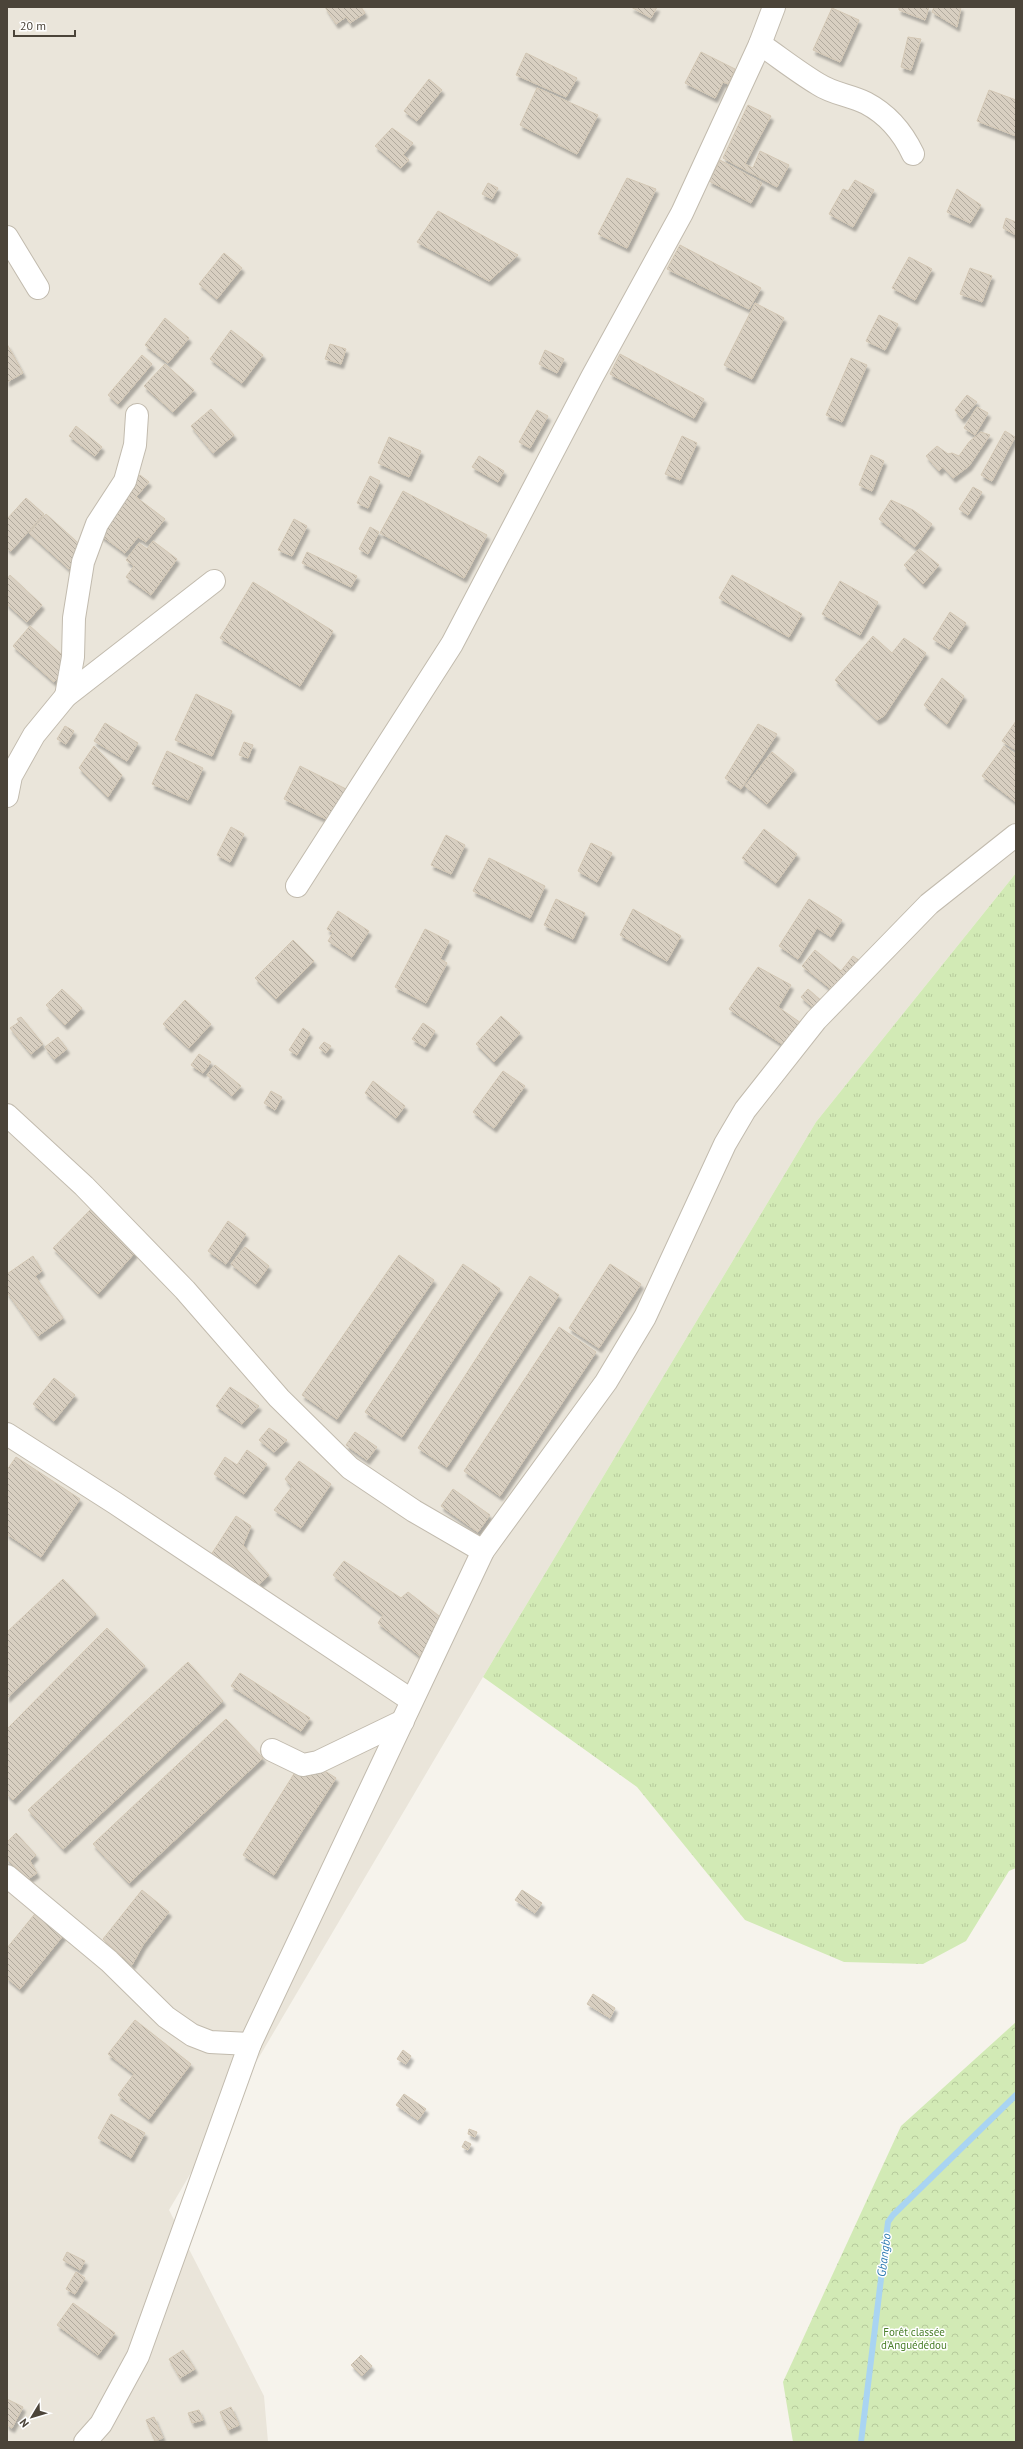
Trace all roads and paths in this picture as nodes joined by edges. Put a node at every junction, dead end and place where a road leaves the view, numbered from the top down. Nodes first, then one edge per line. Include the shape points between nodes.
1 (774, 7) edge
2 (760, 44) junction
3 (913, 154) dead end
4 (7, 237) edge
5 (38, 288) dead end
6 (137, 415) dead end
7 (214, 581) dead end
8 (66, 696) junction
9 (8, 782) edge
10 (1016, 835) edge
11 (297, 886) dead end
12 (7, 1116) edge
13 (7, 1434) edge
14 (483, 1551) junction
15 (411, 1700) junction
16 (403, 1721) junction
17 (272, 1750) dead end
18 (7, 1876) edge
19 (250, 2044) junction
20 (85, 2442) edge

1 - 2 street
2 - 3 street via 818,84 836,94 866,103 880,112 904,135
2 - 11 street via 682,214 592,377 452,644
4 - 5 street
6 - 8 street via 135,445 125,481 98,524 83,562 74,618 73,657
7 - 8 street
8 - 9 street via 34,735
10 - 14 street via 929,904 816,1020 745,1110 725,1144 645,1316 606,1382
12 - 14 street via 90,1192 185,1290 279,1398 350,1468 414,1511
13 - 15 street
14 - 15 street
15 - 16 street
16 - 17 street via 318,1762 303,1765
16 - 19 street
18 - 19 street via 104,1957 176,2024 192,2035 210,2042
19 - 20 street via 138,2356 102,2424

